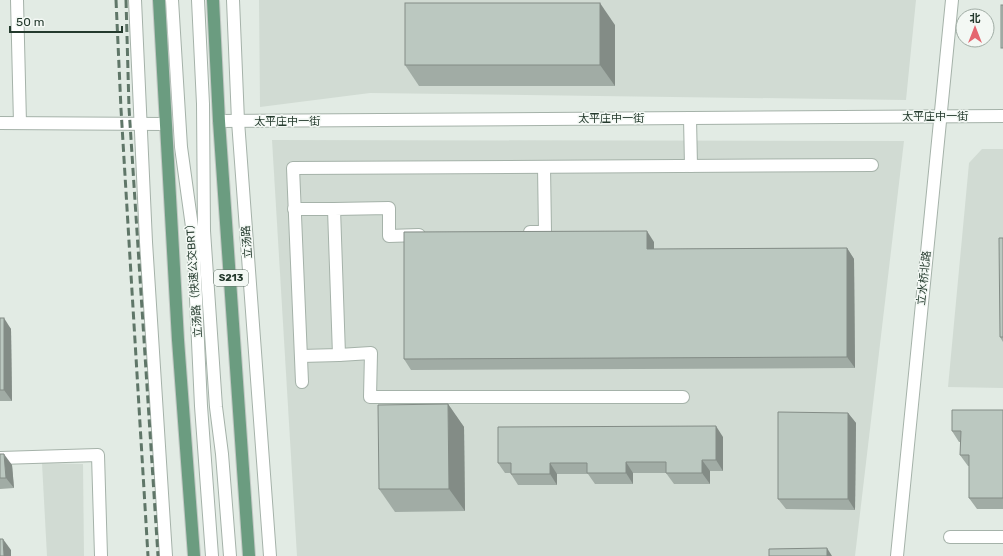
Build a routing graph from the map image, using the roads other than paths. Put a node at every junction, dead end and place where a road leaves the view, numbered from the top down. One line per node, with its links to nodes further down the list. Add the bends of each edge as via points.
1 (17, 0): 15 (street)
2 (135, 0): 16 (street)
3 (159, 0): 17 (main road)
4 (172, 0): 35 (street, 立汤路（快速公交BRT）, via 181,147 193,234 201,406)
5 (198, 0): 36 (street, 立汤路（快速公交BRT）, via 203,104 205,245 216,407)
6 (212, 0): 12 (main road, 立汤路 / S213)
7 (233, 0): 13 (street, 立汤路 / S213)
8 (952, 0): 9 (street, 立水桥北路)
9 (940, 116): 10 (street, 太平庄中一街); 11 (street, 太平庄中一街); 39 (street, 立水桥北路)
10 (1003, 116)
11 (690, 118): 13 (street, 太平庄中一街); 20 (street)
12 (219, 121): 13 (street, 太平庄中一街); 37 (main road, 立汤路 / S213)
13 (238, 121): 38 (street, 立汤路 / S213)
14 (0, 123): 15 (street)
15 (20, 123): 16 (street)
16 (140, 124): 17 (street); 33 (street)
17 (165, 124): 34 (main road)
18 (872, 165): 20 (street)
19 (544, 166): 20 (street); 21 (street, via 293,168); 23 (street, via 545,232)
20 (691, 166)
21 (294, 209): 22 (street); 26 (street)
22 (334, 209): 24 (street, via 389,208 389,236); 25 (street)
23 (522, 233)
24 (428, 235)
25 (339, 355): 26 (street); 28 (street, via 371,353 370,397)
26 (301, 356): 27 (street)
27 (302, 382)
28 (683, 397)
29 (0, 458): 32 (street, via 98,455)
30 (950, 537): 31 (street)
31 (1003, 537)
32 (102, 556)
33 (166, 556)
34 (194, 556)
35 (212, 556)
36 (230, 556)
37 (249, 556)
38 (270, 556)
39 (897, 556)

